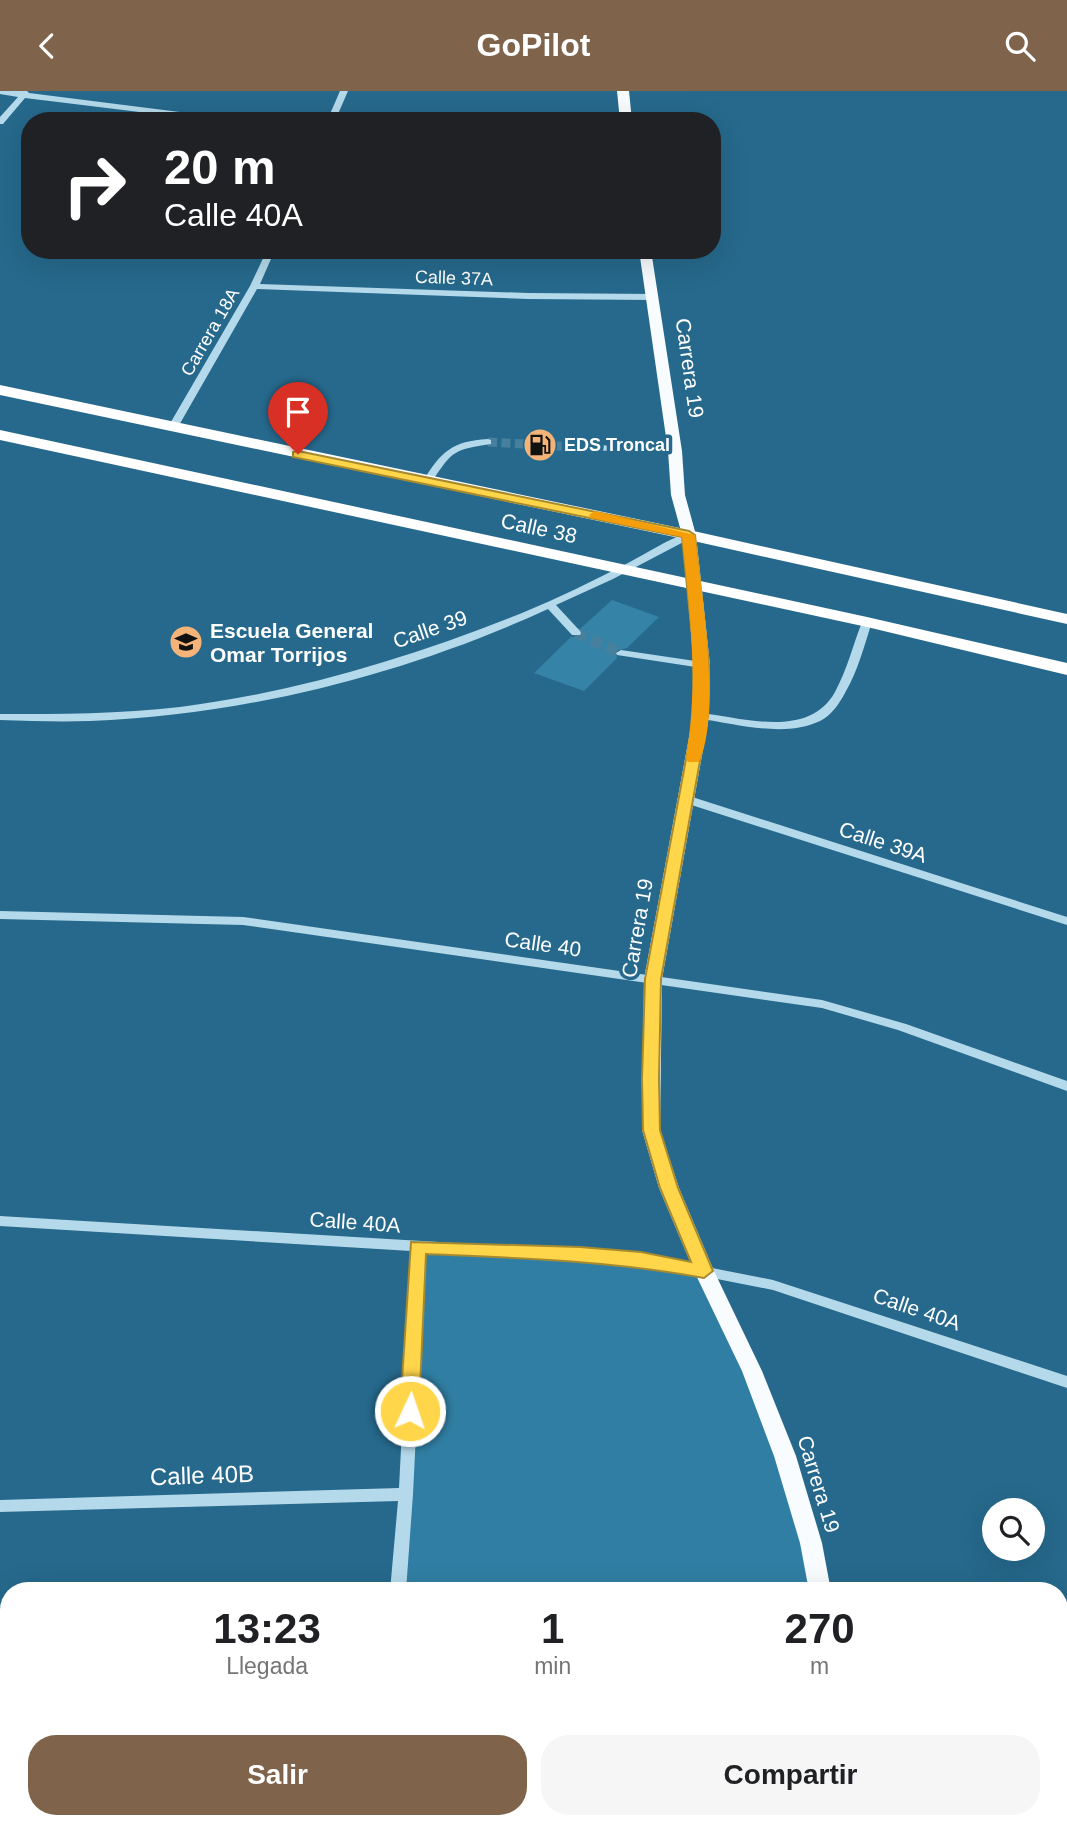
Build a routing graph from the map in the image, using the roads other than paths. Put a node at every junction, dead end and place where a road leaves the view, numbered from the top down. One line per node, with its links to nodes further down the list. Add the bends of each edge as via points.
1 (344, 91): 6 (street)
2 (623, 91): 7 (main road)
3 (0, 92): 4 (street)
4 (24, 93): 5 (street); 8 (street)
5 (167, 112)
6 (335, 112)
7 (625, 112)
8 (0, 122)
9 (267, 259): 11 (street, Carrera 18A)
10 (647, 259): 12 (main road, Carrera 19)
11 (254, 286): 12 (street, Calle 37A); 14 (street, Carrera 18A)
12 (653, 296): 18 (main road, Carrera 19)
13 (0, 390): 14 (highway, Calle 38)
14 (173, 427): 19 (highway, Calle 38)
15 (0, 435): 21 (highway, Calle 38)
16 (488, 442): 19 (street, via 455,447)
17 (593, 448): 18 (street)
18 (675, 451): 20 (main road, Carrera 19, via 678,495)
19 (428, 481): 20 (highway, Calle 38)
20 (689, 535): 21 (street, Calle 39); 22 (main road, Carrera 19); 24 (highway, Calle 38)
21 (626, 570): 22 (highway, Calle 38); 23 (street, Calle 39)
22 (693, 584): 25 (highway, Calle 38); 28 (main road, Carrera 19)
23 (550, 605): 26 (street); 31 (street, Calle 39, via 442,647 300,689 171,712)
24 (1067, 619)
25 (867, 622): 29 (highway, Calle 38); 30 (street, via 839,692 826,712 806,723 783,725)
26 (576, 633)
27 (621, 653): 28 (lane)
28 (702, 665): 30 (main road, Carrera 19)
29 (1067, 669)
30 (701, 716): 32 (main road, Carrera 19)
31 (0, 717)
32 (686, 799): 34 (street, Calle 39A); 35 (main road, Carrera 19)
33 (0, 915): 35 (street, Calle 40, via 243,921)
34 (1067, 921)
35 (653, 979): 36 (street, Calle 40, via 822,1004 902,1027); 39 (main road, Carrera 19, via 652,1130 669,1188)
36 (1067, 1086)
37 (0, 1221): 38 (street, Calle 40A)
38 (418, 1247): 39 (street, Calle 40A, via 641,1259); 41 (street)
39 (704, 1271): 40 (street, Calle 40A, via 839,1305); 44 (main road, Carrera 19, via 752,1371 785,1456)
40 (1067, 1382)
41 (406, 1494): 42 (street, Calle 40B); 43 (street)
42 (0, 1506)
43 (399, 1582)
44 (818, 1582)

